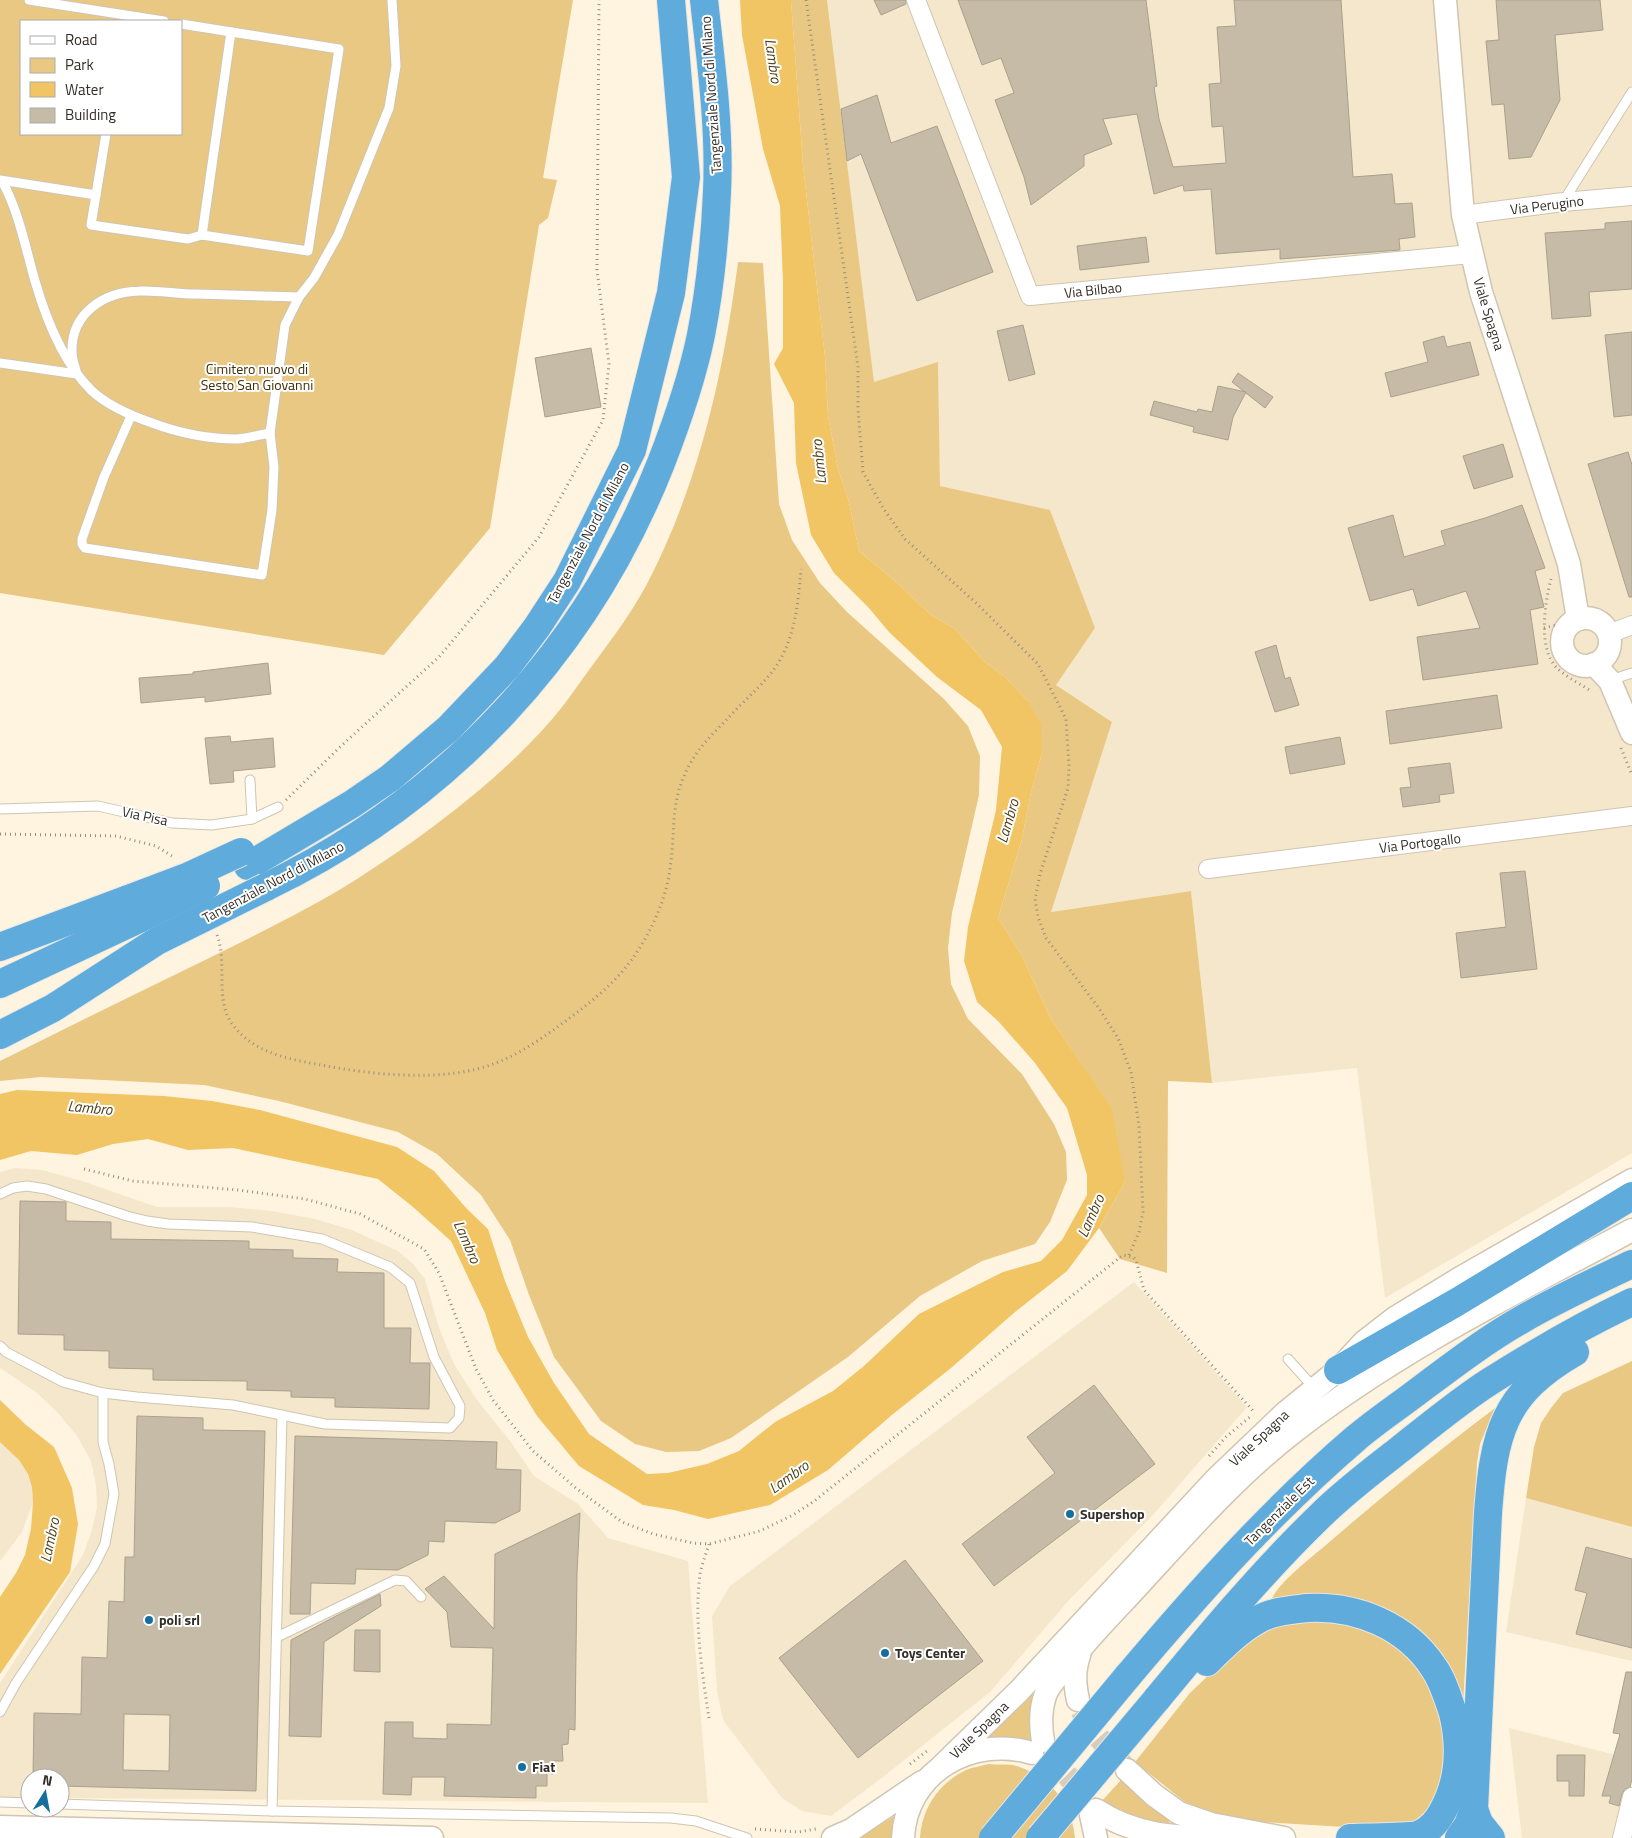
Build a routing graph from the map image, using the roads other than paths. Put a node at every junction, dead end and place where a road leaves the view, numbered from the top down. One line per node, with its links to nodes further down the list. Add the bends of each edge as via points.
1 (29, 0): 7 (lane)
2 (392, 0): 20 (lane, via 396,66 389,108 338,235 314,278)
3 (671, 0): 39 (highway, Tangenziale Nord di Milano, bridge, via 686,176 672,293 632,450 567,581 507,666 449,728 390,778 352,804)
4 (704, 0): 40 (highway, Tangenziale Nord di Milano, bridge, via 717,133 717,190 709,281 700,336 674,430 645,503 597,590 563,643 527,687 444,772 360,836 306,868)
5 (916, 0): 19 (street, Via Bilbao, via 1030,296)
6 (1444, 0): 17 (street, Viale Spagna)
7 (124, 18): 8 (lane)
8 (151, 20)
9 (182, 24): 10 (lane)
10 (231, 32): 18 (lane); 18 (lane, via 339,49 308,251)
11 (1632, 92): 16 (lane)
12 (106, 135): 14 (lane)
13 (1, 180): 14 (lane); 22 (lane, via 12,198 55,337)
14 (96, 195): 18 (lane, via 91,225 188,239)
15 (1632, 196): 16 (street, Via Perugino)
16 (1563, 202): 17 (street, Via Perugino)
17 (1463, 216): 19 (street, Viale Spagna)
18 (202, 235)
19 (1471, 254): 25 (street, Viale Spagna, via 1569,564)
20 (299, 297): 22 (lane, via 139,290 110,295 93,304 72,339); 24 (lane, via 285,325)
21 (0, 363): 22 (lane)
22 (77, 374): 23 (lane, via 93,392)
23 (131, 416): 24 (lane, via 178,433 207,437 238,439); 24 (lane, via 104,477 82,539 85,548 262,574 272,510 274,467)
24 (270, 433)
25 (1578, 619): 27 (street, via 1600,622); 28 (street, via 1563,635 1563,650 1572,662 1587,666)
26 (1632, 625): 27 (street)
27 (1609, 634): 28 (street, via 1606,655)
28 (1594, 664): 30 (street)
29 (1632, 673): 30 (lane)
30 (1602, 687): 31 (street)
31 (1628, 710): 32 (street)
32 (1625, 737)
33 (250, 780): 37 (lane)
34 (278, 807): 37 (lane, Via Pisa)
35 (0, 809): 37 (lane, Via Pisa, via 98,806 172,823 212,825)
36 (1632, 816): 38 (street, Via Portogallo)
37 (252, 819)
38 (1208, 869)
39 (135, 909): 41 (highway); 42 (highway, Tangenziale Nord di Milano)
40 (158, 941): 43 (highway, Tangenziale Nord di Milano); 44 (highway, via 53,1008)
41 (0, 947)
42 (0, 984)
43 (0, 1019)
44 (0, 1035)
45 (1632, 1180): 54 (street, Viale Spagna, via 1395,1318 1364,1342)
46 (0, 1194): 57 (lane, via 27,1186 147,1221 252,1227 322,1239 399,1273 410,1283 434,1357 460,1406 459,1418 450,1428 325,1424)
47 (1632, 1196): 54 (highway)
48 (1632, 1230): 60 (street, Viale Spagna, via 1463,1321 1359,1384 1294,1431 1221,1497)
49 (1632, 1264): 77 (highway, Tangenziale Est, bridge, via 1564,1295 1519,1321 1454,1364 1356,1438 1242,1548 1127,1677)
50 (1632, 1302): 62 (highway, via 1489,1382 1364,1477 1321,1515 1235,1604)
51 (1632, 1322): 70 (highway, via 1553,1365 1531,1382 1518,1397 1501,1431 1490,1478)
52 (0, 1346): 56 (lane, via 63,1382)
53 (1288, 1359): 55 (lane)
54 (1338, 1370): 55 (street, Viale Spagna)
55 (1315, 1389): 65 (street, Viale Spagna, via 1216,1479 1019,1691)
56 (103, 1393): 57 (lane, via 233,1405); 63 (lane, via 103,1442 114,1494 105,1544)
57 (282, 1415): 59 (lane)
58 (421, 1597): 59 (lane, via 406,1581 395,1580)
59 (276, 1637): 71 (lane)
60 (1082, 1646): 61 (street, via 1074,1668); 65 (street, Viale Spagna, via 1047,1692 1037,1747 984,1748 969,1752)
61 (1078, 1700)
62 (1160, 1703): 78 (highway, bridge); 79 (highway); 83 (highway, via 1229,1640 1260,1618 1289,1610 1349,1611 1379,1621 1405,1635 1435,1669 1448,1698 1459,1752 1455,1783 1438,1820 1418,1835)
63 (0, 1712)
64 (1127, 1770): 82 (street, via 1179,1813 1211,1824)
65 (936, 1771): 73 (street, via 858,1826); 76 (street, via 912,1803)
66 (1632, 1797): 86 (street)
67 (0, 1802): 68 (lane)
68 (20, 1803)
69 (70, 1804): 71 (lane)
70 (1474, 1809): 84 (highway); 85 (highway)
71 (272, 1812): 75 (lane, via 671,1818 696,1821)
72 (0, 1827): 74 (street)
73 (829, 1833)
74 (432, 1838)
75 (747, 1838)
76 (903, 1838)
77 (993, 1838)
78 (1040, 1838)
79 (1055, 1838)
80 (1096, 1838): 81 (street, via 1093,1812 1116,1824 1155,1836)
81 (1231, 1838)
82 (1284, 1838)
83 (1350, 1838)
84 (1459, 1838)
85 (1491, 1838)
86 (1622, 1838)

